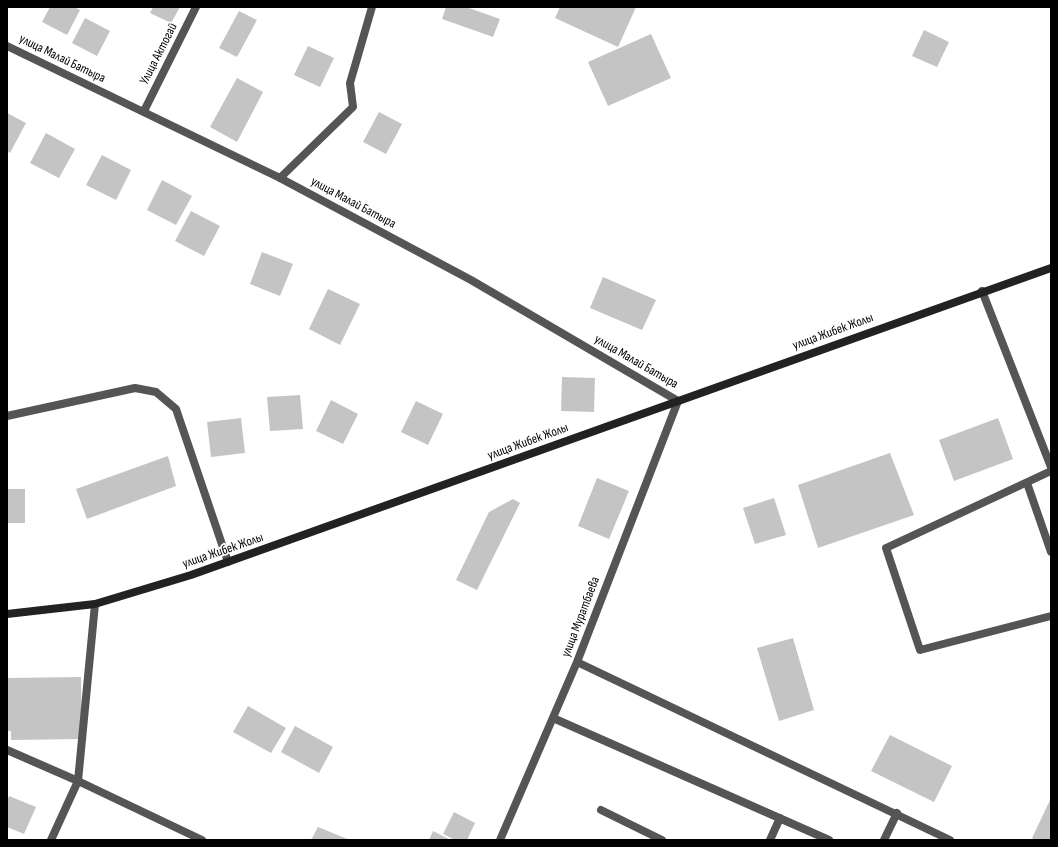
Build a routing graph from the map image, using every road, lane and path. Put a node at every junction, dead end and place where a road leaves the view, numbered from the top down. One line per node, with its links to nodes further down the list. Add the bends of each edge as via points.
1 (196, 7): 4 (street, Улица Актогай)
2 (372, 7): 5 (street, via 350,83 353,108)
3 (7, 46): 4 (street, улица Малай Батыра)
4 (144, 112): 5 (street, улица Малай Батыра)
5 (280, 178): 8 (street, улица Малай Батыра, via 471,280)
6 (1051, 268): 7 (main road, улица Жибек Жолы)
7 (982, 291): 8 (main road, улица Жибек Жолы); 10 (street)
8 (678, 401): 14 (main road, улица Жибек Жолы); 18 (street, улица Муратбаева)
9 (7, 416): 14 (street, via 135,388 156,392 176,409)
10 (1051, 467)
11 (1051, 471): 12 (street)
12 (1027, 483): 13 (street); 17 (street, via 886,548 920,650)
13 (1051, 552)
14 (228, 562): 15 (main road, улица Жибек Жолы)
15 (95, 604): 16 (main road, улица Жибек Жолы); 21 (street)
16 (7, 614)
17 (1051, 616)
18 (577, 662): 19 (street, улица Муратбаева); 23 (street)
19 (553, 718): 24 (street); 27 (street, улица Муратбаева)
20 (7, 750): 21 (street)
21 (78, 781): 25 (street); 26 (street)
22 (601, 810): 28 (street)
23 (897, 813): 31 (street); 32 (street)
24 (780, 818): 29 (street); 30 (street)
25 (51, 840)
26 (202, 840)
27 (500, 840)
28 (662, 840)
29 (770, 840)
30 (829, 840)
31 (884, 840)
32 (950, 840)

